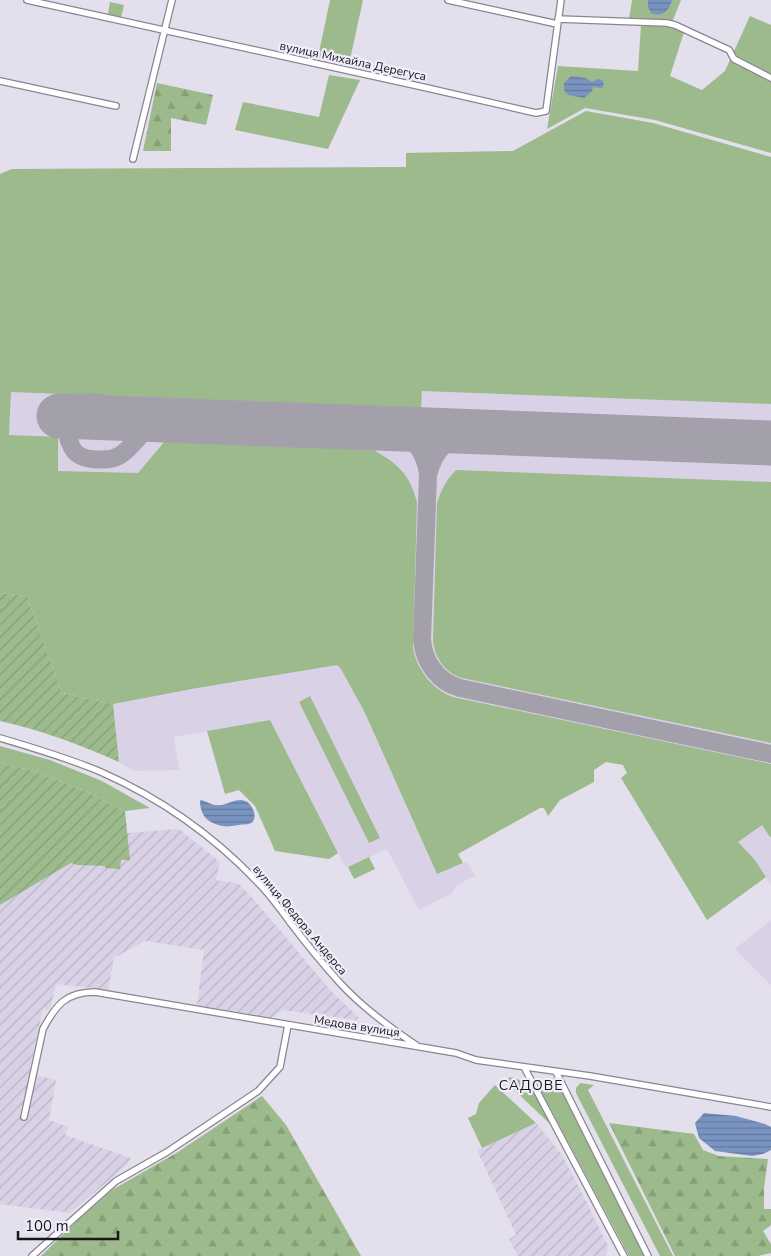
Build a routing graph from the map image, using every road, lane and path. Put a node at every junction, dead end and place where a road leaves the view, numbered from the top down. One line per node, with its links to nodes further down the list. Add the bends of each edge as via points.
1 (27, 0): 6 (street, вулиця Михайла Дерегуса)
2 (172, 0): 6 (street)
3 (448, 0): 5 (street)
4 (561, 0): 5 (street)
5 (558, 21): 6 (street, вулиця Михайла Дерегуса, via 546,111 536,113); 7 (street, via 675,25 729,50 734,59)
6 (165, 30): 10 (street)
7 (771, 78)
8 (0, 82): 9 (street)
9 (116, 106)
10 (133, 159)
11 (0, 738): 13 (street, вулиця Федора Андерса, via 101,772 171,810 203,833 264,889 314,953 359,1003)
12 (288, 1025): 13 (street, Медова вулиця); 17 (street, Медова вулиця, via 95,992 76,994 64,1000 43,1030); 18 (street, via 280,1067 258,1091 167,1152 116,1181)
13 (418, 1046): 14 (street, Медова вулиця)
14 (524, 1067): 15 (street, Медова вулиця); 19 (street)
15 (556, 1072): 16 (street, Медова вулиця); 20 (street)
16 (771, 1107)
17 (24, 1117)
18 (32, 1256)
19 (624, 1256)
20 (648, 1256)

